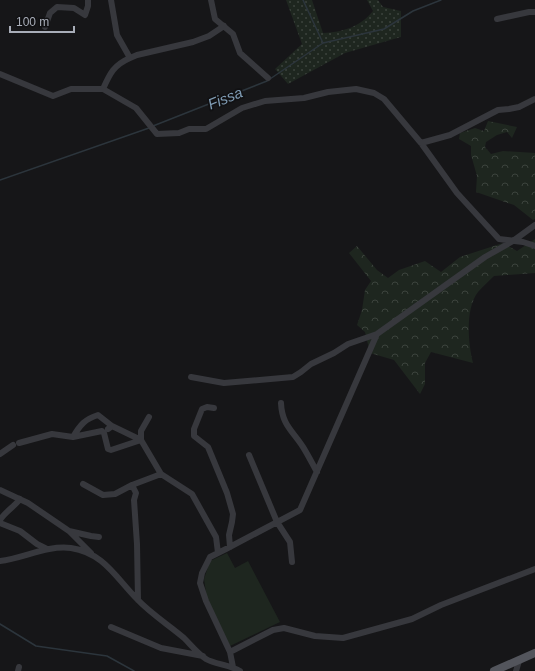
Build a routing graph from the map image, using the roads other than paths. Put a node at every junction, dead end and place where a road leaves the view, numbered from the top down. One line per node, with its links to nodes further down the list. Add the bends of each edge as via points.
1 (88, 0): 7 (street, via 85,15 74,8 57,7 50,13)
2 (111, 0): 8 (street, via 117,34)
3 (211, 0): 6 (street, via 215,19)
4 (535, 12): 5 (street)
5 (497, 19)
6 (224, 26): 8 (street, via 194,42); 10 (street, via 233,34 240,53)
7 (44, 27)
8 (130, 58): 11 (street, via 110,72)
9 (0, 74): 11 (street, via 53,96 71,89)
10 (268, 78)
11 (103, 89): 13 (street, via 136,108 157,134 178,133 189,128 206,129 242,108 265,101 304,98 356,89 374,92 384,99)
12 (535, 99): 13 (street, via 518,107 498,110 450,135)
13 (421, 143): 15 (street, via 457,193 500,239)
14 (535, 226): 15 (street)
15 (513, 241): 16 (street); 17 (street, via 485,257)
16 (535, 246)
17 (377, 334): 18 (street, via 348,344 293,377 224,383); 28 (street)
18 (191, 377)
19 (281, 403): 28 (street, via 284,422)
20 (214, 408): 40 (street, via 202,409 194,436 208,447 227,494 233,514 229,535)
21 (149, 417): 25 (street, via 141,432)
22 (112, 426): 23 (street); 24 (street, via 98,415 88,418); 25 (street)
23 (102, 431): 24 (street); 25 (street, via 108,449 111,450)
24 (73, 437): 26 (street, via 52,434 16,444)
25 (141, 440): 29 (street)
26 (0, 454)
27 (249, 455): 35 (street)
28 (317, 472): 35 (street, via 300,510)
29 (161, 474): 31 (street); 43 (street, via 192,494 216,537)
30 (83, 484): 31 (street, via 103,495 115,494)
31 (132, 485): 49 (street, via 136,493 134,500)
32 (0, 490): 33 (street)
33 (20, 500): 34 (street); 36 (street)
34 (0, 521): 42 (street)
35 (277, 522): 40 (street); 47 (street, via 290,542)
36 (69, 530): 37 (street); 39 (street)
37 (91, 536): 38 (street); 39 (street)
38 (98, 537)
39 (81, 543): 41 (street); 44 (street)
40 (230, 547): 43 (street)
41 (71, 548): 42 (street); 44 (street)
42 (47, 549): 46 (street)
43 (218, 553): 51 (street, via 210,557 200,582)
44 (92, 554): 49 (street, via 105,563)
45 (0, 555): 46 (street)
46 (2, 561)
47 (292, 562)
48 (535, 569): 51 (street, via 441,605 412,619 343,638 315,636 284,628 273,630)
49 (138, 600): 53 (street)
50 (111, 627): 53 (street, via 161,648)
51 (230, 652): 55 (street)
52 (534, 655): 54 (main road)
53 (203, 656): 55 (street, via 207,660)
54 (519, 661): 57 (main road); 58 (street)
55 (233, 667): 56 (street)
56 (240, 671)
57 (494, 671)
58 (516, 671)

